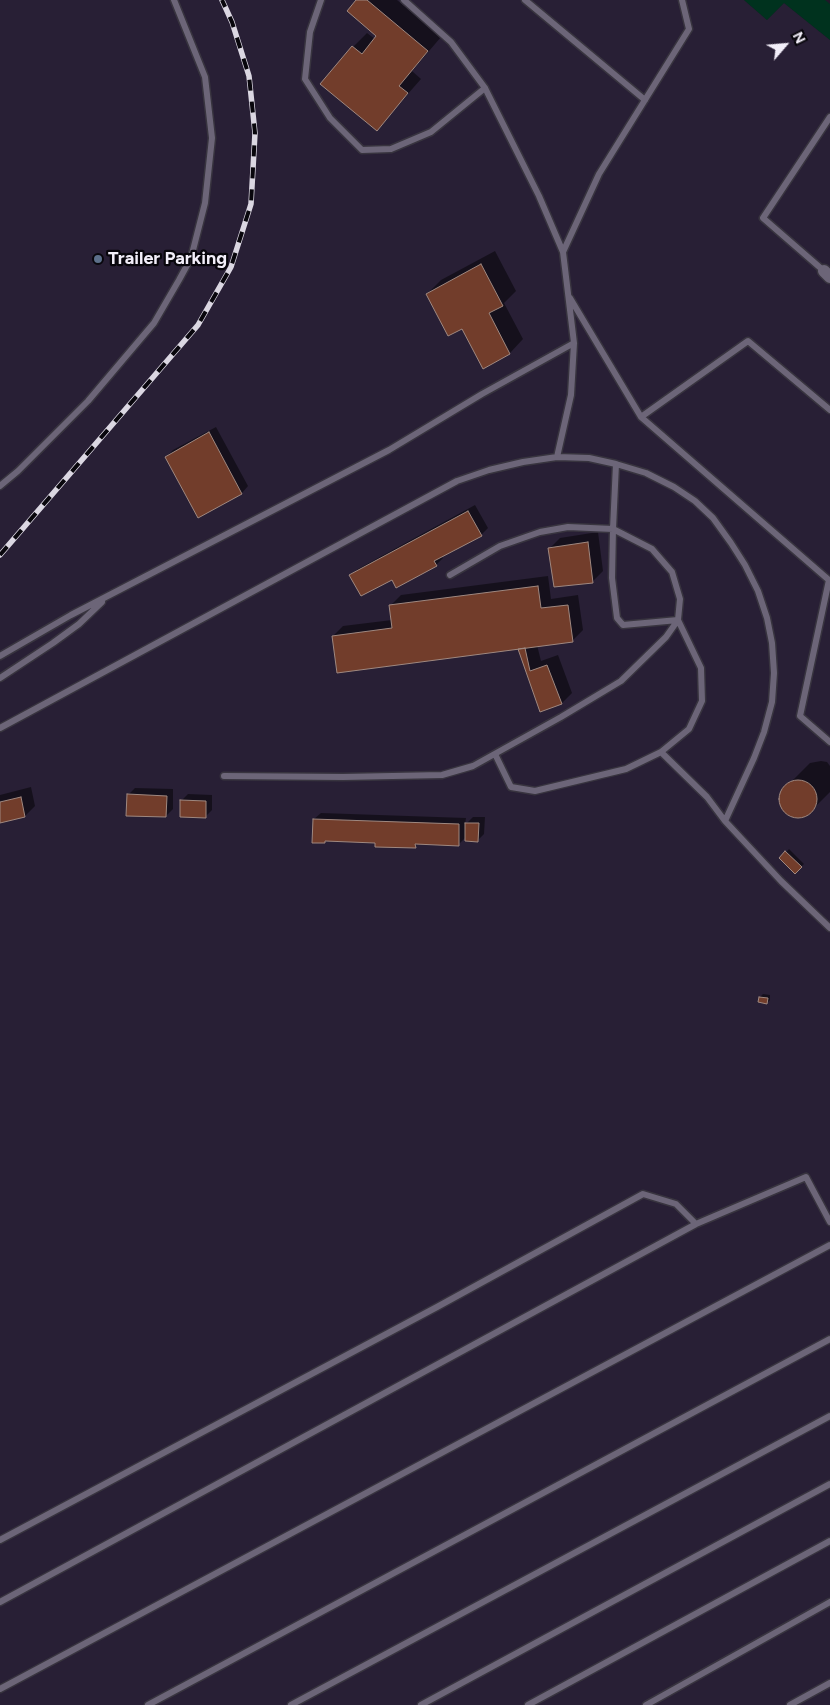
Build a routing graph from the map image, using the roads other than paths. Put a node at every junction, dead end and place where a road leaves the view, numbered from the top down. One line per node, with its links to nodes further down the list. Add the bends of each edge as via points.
1 (174, 0): 17 (lane, via 205,77 212,138 205,203 191,258 154,323 88,402)
2 (321, 0): 6 (lane, via 310,32 305,79 330,118 362,150 391,149 431,132)
3 (404, 0): 6 (lane, via 451,42)
4 (525, 0): 7 (lane)
5 (682, 0): 7 (lane, via 689,29)
6 (485, 88): 9 (lane, via 539,196)
7 (645, 100): 9 (lane, via 598,174)
8 (830, 117): 10 (lane, via 763,218)
9 (562, 252): 11 (lane)
10 (827, 274)
11 (568, 294): 12 (lane); 14 (lane)
12 (574, 343): 15 (lane, via 570,395); 21 (lane, via 389,450)
13 (830, 410): 14 (lane, via 748,341)
14 (640, 417): 20 (lane)
15 (557, 457): 16 (lane, via 589,458); 25 (lane, via 489,470 457,481)
16 (616, 464): 18 (lane); 30 (lane, via 646,473 674,487 695,500 713,518 745,565 767,618 774,673 772,702 754,758)
17 (0, 486)
18 (613, 529): 19 (lane, via 568,527 540,532 500,546); 22 (lane, via 652,549 672,572 680,599); 22 (lane, via 612,578 617,618 623,625)
19 (450, 575)
20 (830, 581): 26 (lane, via 800,716)
21 (108, 596): 23 (lane); 24 (lane, via 79,624)
22 (678, 620): 27 (lane, via 701,668 702,701 689,729); 28 (lane, via 666,637 621,680)
23 (0, 656)
24 (0, 678)
25 (0, 728)
26 (830, 742)
27 (661, 752): 28 (lane, via 626,769 535,790 511,787); 30 (lane, via 707,797)
28 (495, 754): 29 (lane, via 473,766 442,775)
29 (224, 776)
30 (725, 821): 31 (lane)
31 (830, 928)
32 (830, 1222): 33 (lane, via 806,1177)
33 (696, 1224): 38 (lane, via 676,1204 643,1194); 40 (lane)
34 (830, 1244): 43 (lane)
35 (830, 1339): 44 (lane)
36 (830, 1416): 45 (lane)
37 (830, 1484): 46 (lane)
38 (0, 1540)
39 (830, 1541): 47 (lane)
40 (0, 1602)
41 (830, 1602): 48 (lane)
42 (830, 1683): 49 (lane)
43 (0, 1689)
44 (148, 1705)
45 (291, 1705)
46 (421, 1705)
47 (528, 1705)
48 (646, 1705)
49 (790, 1705)

